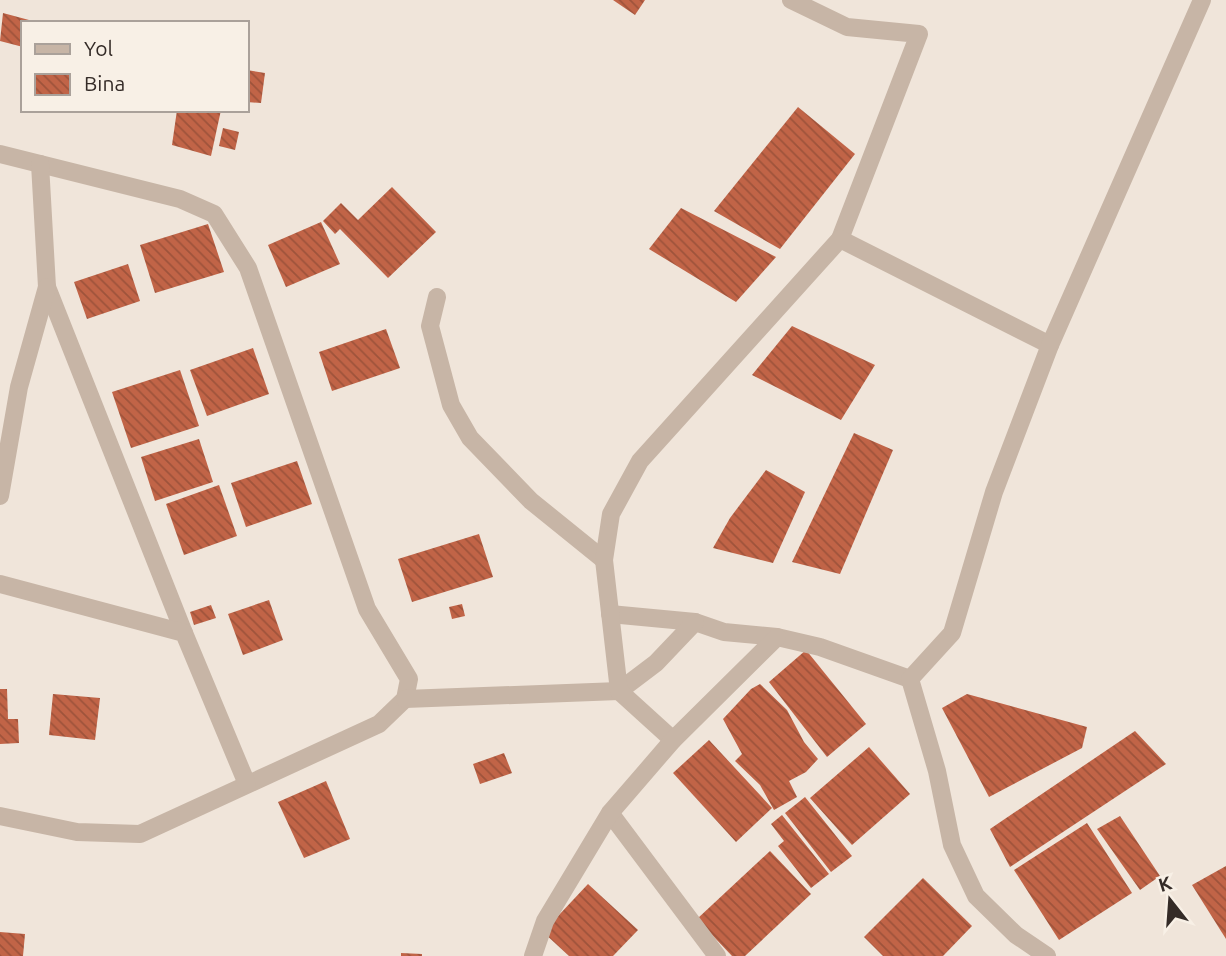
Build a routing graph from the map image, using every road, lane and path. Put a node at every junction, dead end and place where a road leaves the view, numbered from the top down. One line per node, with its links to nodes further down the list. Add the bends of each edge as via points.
1 (791, 0): 5 (street, via 847,27 919,34)
2 (1202, 0): 8 (street)
3 (0, 154): 4 (street)
4 (40, 164): 6 (street); 18 (street, via 180,199 214,214 248,268 367,609 410,679)
5 (840, 239): 8 (street); 10 (street, via 640,461 611,514)
6 (47, 287): 9 (street, via 19,387); 14 (street)
7 (437, 297): 10 (street, via 430,326 451,405 470,438 531,500)
8 (1050, 345): 16 (street, via 994,492 952,633)
9 (0, 496)
10 (604, 560): 12 (street)
11 (0, 584): 14 (street)
12 (610, 614): 13 (street); 17 (street)
13 (695, 622): 15 (street, via 724,632); 17 (street, via 656,663)
14 (184, 633): 20 (street)
15 (777, 637): 16 (street); 19 (street)
16 (910, 679): 25 (street, via 937,771 952,845 976,896 1016,935)
17 (619, 691): 18 (street); 19 (street)
18 (405, 699): 20 (street, via 379,724)
19 (673, 740): 21 (street)
20 (247, 784): 22 (street, via 140,834 77,832)
21 (610, 813): 23 (street, via 545,921); 24 (street)
22 (0, 816)
23 (533, 956)
24 (717, 956)
25 (1047, 956)

